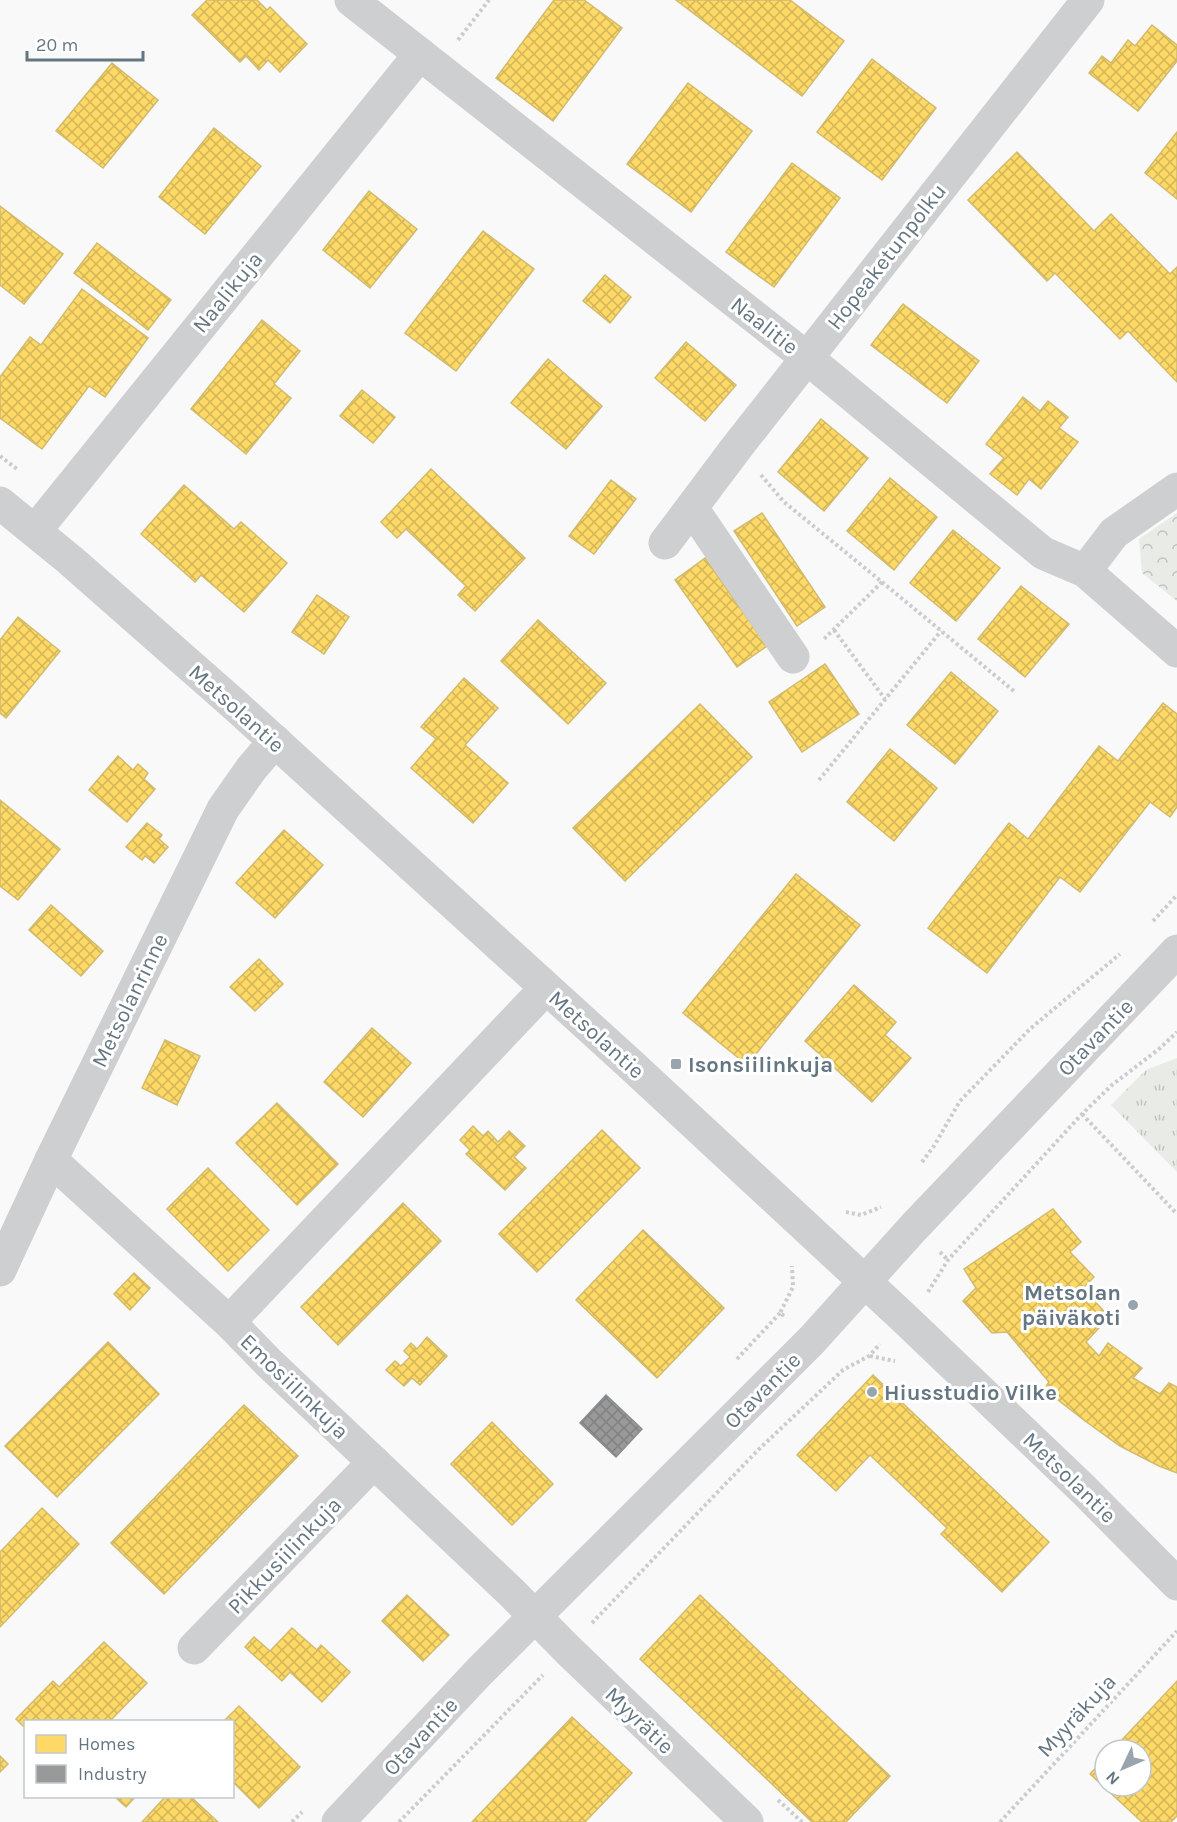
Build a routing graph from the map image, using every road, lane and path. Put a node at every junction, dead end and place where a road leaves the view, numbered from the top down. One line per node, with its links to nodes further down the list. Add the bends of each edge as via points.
1 (351, 0): 4 (street, Naalitie)
2 (489, 0): 4 (path)
3 (1088, 0): 5 (street, Hopeaketunpolku)
4 (429, 60): 5 (street, Naalitie); 10 (street, Naalikuja)
5 (807, 358): 6 (street, Hopeaketunpolku); 12 (street, Naalitie, via 1043,553)
6 (738, 447): 9 (street, Hopeaketunpolku); 13 (path, via 784,502)
7 (1177, 489): 12 (street, via 1113,533)
8 (0, 503): 10 (street, Metsolantie)
9 (692, 508): 11 (street, Hopeaketunpolku); 17 (street)
10 (35, 531): 20 (street, Metsolantie)
11 (665, 543)
12 (1085, 571): 16 (street, Naalitie)
13 (882, 582): 14 (path); 15 (path)
14 (834, 630): 17 (path); 19 (path)
15 (941, 631): 18 (path); 19 (path)
16 (1177, 651)
17 (793, 657)
18 (1015, 692)
19 (885, 699): 21 (path)
20 (275, 741): 26 (street, Metsolantie); 29 (street, Metsolanrinne, via 223,809)
21 (819, 780)
22 (1177, 895): 23 (path)
23 (1149, 926)
24 (1127, 948): 30 (path, via 1031,1028 960,1101)
25 (1177, 951): 33 (street, Otavantie)
26 (546, 988): 33 (street, Metsolantie); 35 (street)
27 (1177, 1032): 28 (path, Otavantie)
28 (1082, 1114): 31 (path); 34 (path, Otavantie, via 948,1260 932,1288)
29 (51, 1160): 32 (street, Metsolanrinne); 35 (street, Emosiilinkuja)
30 (921, 1163)
31 (1177, 1214)
32 (0, 1270)
33 (864, 1281): 34 (street, Metsolantie); 38 (street, Otavantie, via 812,1340)
34 (904, 1317): 37 (street, Metsolantie); 41 (path, Otavantie, via 869,1356 843,1370 758,1450)
35 (229, 1322): 36 (street, Emosiilinkuja)
36 (374, 1462): 38 (street, Emosiilinkuja); 40 (street, Pikkusiilinkuja)
37 (1177, 1584)
38 (536, 1617): 41 (street, Myyrätie); 42 (street, Otavantie)
39 (1177, 1631): 45 (path, Myyräkuja)
40 (195, 1648)
41 (567, 1649): 43 (path, Otavantie); 44 (street, Myyrätie)
42 (338, 1822)
43 (399, 1822)
44 (747, 1822)
45 (1000, 1822)

